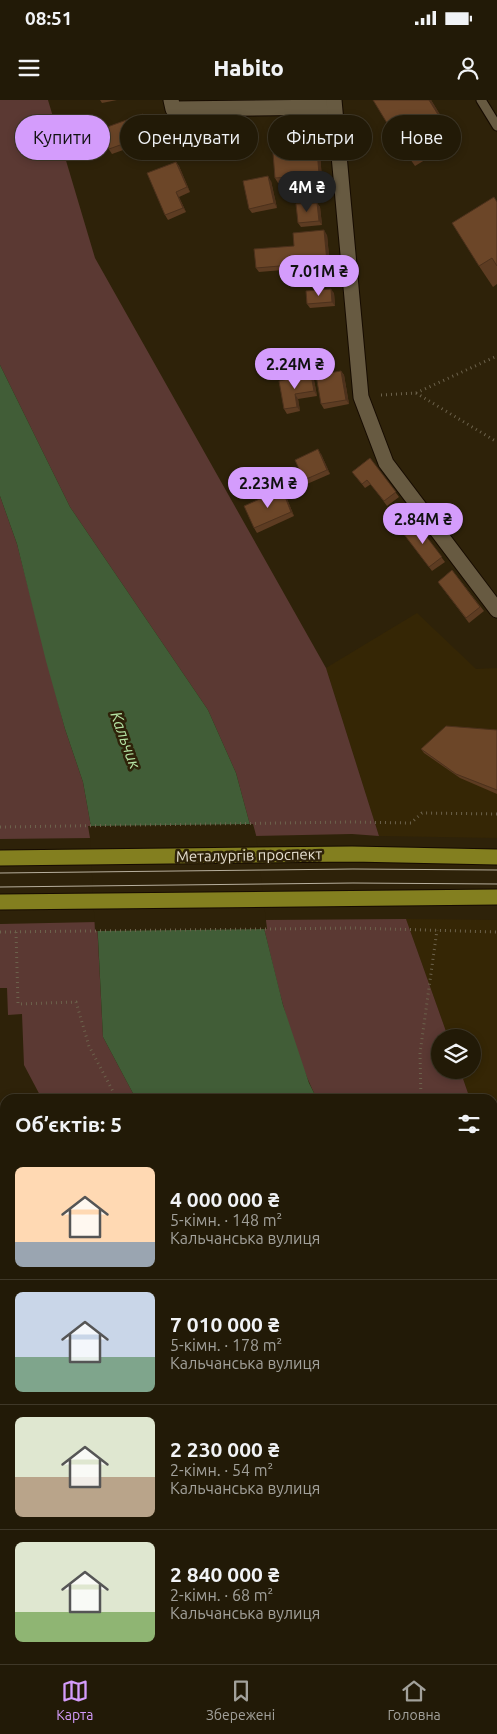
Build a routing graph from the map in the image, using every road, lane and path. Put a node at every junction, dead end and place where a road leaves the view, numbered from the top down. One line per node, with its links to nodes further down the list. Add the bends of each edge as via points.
1 (171, 100): 3 (street, via 173,109)
2 (481, 100): 4 (lane)
3 (334, 104): 7 (street)
4 (497, 126)
5 (497, 356): 6 (path)
6 (416, 393): 7 (path); 8 (path)
7 (361, 396): 9 (street, via 386,463)
8 (497, 442)
9 (497, 610)
10 (497, 814): 11 (path, via 422,813 411,823)
11 (0, 826)
12 (497, 857): 13 (main road, Металургів проспект, via 352,854)
13 (7, 858)
14 (497, 897): 15 (main road)
15 (8, 902)
16 (438, 930): 18 (path); 19 (path); 21 (path, via 420,1053)
17 (0, 932): 18 (path)
18 (16, 932): 20 (path, via 18,1004 76,1002 89,1046)
19 (497, 932)
20 (114, 1094)
21 (421, 1094)

